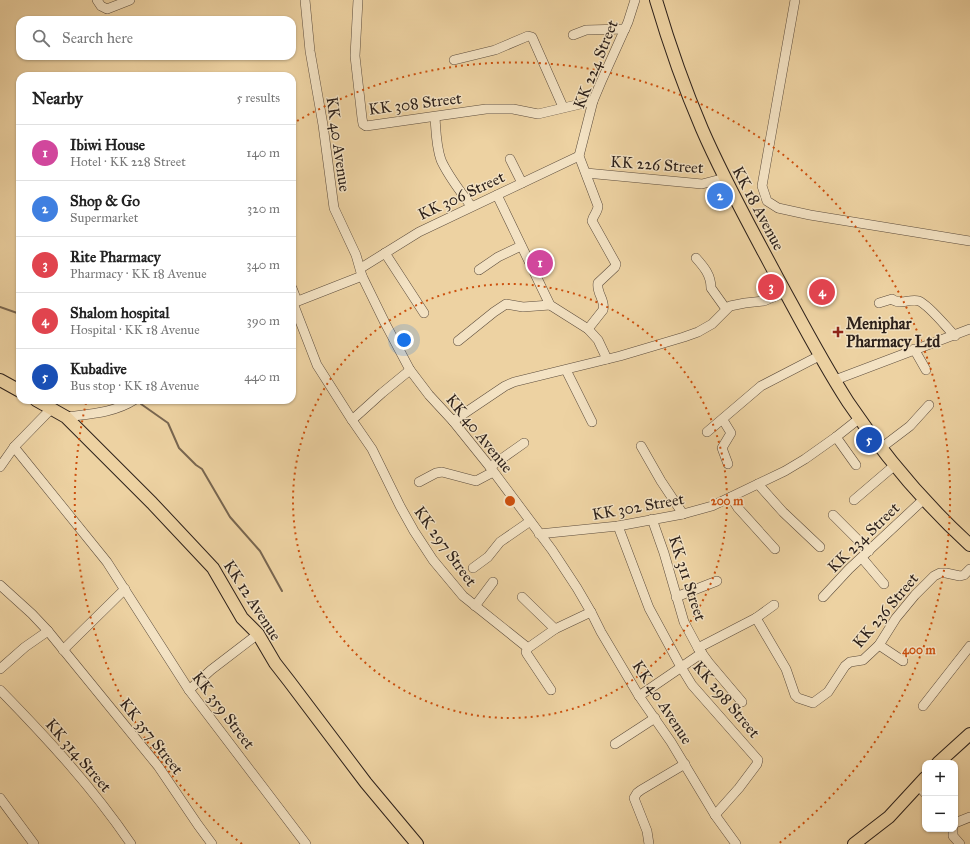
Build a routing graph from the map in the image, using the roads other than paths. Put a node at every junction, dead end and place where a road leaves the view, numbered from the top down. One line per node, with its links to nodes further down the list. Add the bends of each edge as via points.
1 (97, 0): 2 (street, via 107,9)
2 (130, 0)
3 (305, 0): 26 (street, KK 40 Avenue, via 332,200)
4 (358, 0): 13 (street, KK 308 Street, via 355,56 363,124 368,127)
5 (635, 0): 8 (street, KK 224 Street)
6 (656, 0): 17 (main road, KK 18 Avenue, via 685,88)
7 (795, 0): 21 (street, via 762,186 767,201 778,208 810,215)
8 (625, 29): 9 (street, via 586,30); 11 (street, KK 224 Street)
9 (573, 35)
10 (454, 60): 12 (street, via 495,50 528,36 532,37)
11 (593, 102): 12 (street, KK 308 Street); 14 (street, KK 224 Street)
12 (564, 108): 13 (street, KK 308 Street, via 538,114 500,108)
13 (434, 117): 20 (street, via 441,159)
14 (579, 156): 16 (street); 18 (street, KK 306 Street)
15 (510, 159): 18 (street)
16 (586, 173): 17 (street, KK 226 Street, via 702,184); 34 (street, via 598,206 592,221 616,264 598,283 604,306)
17 (725, 178): 27 (main road, KK 18 Avenue)
18 (522, 183): 19 (street, KK 306 Street)
19 (497, 195): 20 (street, KK 306 Street); 22 (street)
20 (471, 206): 23 (street, KK 306 Street, via 419,232)
21 (970, 241)
22 (521, 246): 25 (street); 30 (street)
23 (385, 253): 26 (street, KK 306 Street); 33 (street)
24 (696, 258): 32 (street, via 708,273 711,288)
25 (479, 270)
26 (361, 272): 28 (street, KK 306 Street); 41 (street, KK 40 Avenue, via 384,323)
27 (785, 292): 32 (street, via 764,301 736,304); 39 (main road, KK 18 Avenue)
28 (296, 301)
29 (879, 303): 36 (street, via 892,300 918,301)
30 (550, 305): 34 (street); 37 (street, via 523,307 506,304)
31 (296, 307): 53 (street, KK 297 Street, via 317,365)
32 (726, 308): 40 (street, via 717,320 698,332)
33 (424, 313)
34 (588, 329): 40 (street, via 598,340)
35 (970, 329): 36 (street)
36 (955, 336): 38 (street)
37 (458, 341)
38 (914, 349): 43 (street); 45 (street)
39 (821, 355): 45 (main road, KK 18 Avenue); 54 (street, via 762,386)
40 (607, 359): 42 (street)
41 (410, 370): 53 (street); 55 (street, KK 40 Avenue)
42 (566, 370): 55 (street, via 505,386); 56 (street)
43 (926, 370)
44 (0, 380): 46 (main road)
45 (835, 380): 52 (main road, KK 18 Avenue)
46 (16, 389)
47 (43, 404): 50 (main road, KK 12 Avenue)
48 (127, 404): 51 (street)
49 (929, 405): 62 (street, via 910,426)
50 (51, 409): 51 (main road, KK 12 Avenue); 61 (street)
51 (66, 417): 100 (main road, KK 12 Avenue, via 213,568 242,618)
52 (860, 418): 58 (street, KK 302 Street); 62 (main road, KK 18 Avenue)
53 (352, 420): 95 (street, KK 297 Street, via 372,449 400,506 433,560 452,584)
54 (723, 420): 57 (street); 63 (street, via 731,433 722,448)
55 (453, 421): 67 (street, KK 40 Avenue)
56 (592, 422)
57 (707, 432)
58 (836, 437): 64 (street); 69 (street, KK 302 Street, via 805,459)
59 (524, 443): 67 (street)
60 (640, 446): 73 (street)
61 (14, 447): 66 (street); 90 (street, KK 359 Street, via 82,530)
62 (881, 448): 65 (main road, KK 18 Avenue)
63 (728, 464)
64 (856, 465)
65 (895, 465): 71 (main road, KK 18 Avenue); 72 (street)
66 (0, 467)
67 (491, 469): 68 (street, via 476,481 442,472); 76 (street, KK 40 Avenue)
68 (419, 482)
69 (758, 484): 70 (street, KK 302 Street); 80 (street)
70 (731, 497): 73 (street, KK 302 Street, via 712,506); 81 (street)
71 (924, 499): 79 (main road, KK 18 Avenue); 82 (street, KK 234 Street)
72 (854, 500)
73 (683, 514): 75 (street, KK 302 Street)
74 (833, 515): 82 (street)
75 (652, 519): 77 (street, KK 302 Street); 92 (street, KK 311 Street)
76 (529, 522): 78 (street, KK 40 Avenue); 84 (street, via 500,542 488,557)
77 (618, 526): 78 (street, KK 302 Street); 107 (street, KK 298 Street, via 650,608)
78 (539, 534): 96 (street, KK 40 Avenue)
79 (970, 545)
80 (820, 547)
81 (775, 549)
82 (869, 551): 83 (street, KK 234 Street)
83 (862, 558): 88 (street); 93 (street, KK 234 Street)
84 (473, 568)
85 (970, 569): 101 (street, KK 236 Street, via 960,576 946,573 934,576 896,618)
86 (717, 581): 92 (street)
87 (493, 582): 95 (street)
88 (884, 584)
89 (0, 585): 99 (street, KK 357 Street)
90 (125, 589): 104 (street); 110 (street, KK 359 Street)
91 (522, 597): 98 (street)
92 (676, 597): 105 (street, KK 311 Street, via 684,622)
93 (823, 597)
94 (774, 605): 97 (street)
95 (475, 606): 103 (street, KK 297 Street)
96 (591, 612): 98 (street); 112 (street, KK 40 Avenue)
97 (756, 618): 101 (street, KK 236 Street, via 786,669 794,695 812,703 828,692 845,666 850,662 864,660); 105 (street)
98 (555, 629): 103 (street)
99 (48, 631): 104 (street, KK 357 Street); 108 (street)
100 (258, 634): 110 (street); 130 (main road, KK 12 Avenue, via 275,663 366,783)
101 (879, 645): 106 (street)
102 (970, 646): 114 (street)
103 (528, 648): 111 (street, via 527,654)
104 (63, 650): 128 (street, KK 357 Street, via 158,766)
105 (700, 651): 107 (street); 113 (street, KK 311 Street)
106 (903, 661)
107 (681, 667): 112 (street); 122 (street, KK 298 Street, via 692,685 758,760 739,788)
108 (0, 669)
109 (0, 690): 127 (street, KK 314 Street, via 89,789)
110 (189, 690): 129 (street, KK 359 Street)
111 (551, 690)
112 (639, 696): 115 (street, KK 40 Avenue)
113 (742, 702)
114 (922, 706)
115 (655, 718): 117 (street); 119 (street, KK 40 Avenue)
116 (970, 734): 118 (main road)
117 (616, 744)
118 (941, 760)
119 (685, 764): 122 (street, KK 40 Avenue); 131 (street, via 641,790 634,798 647,831)
120 (922, 787): 133 (main road, via 890,817)
121 (0, 799): 126 (street)
122 (715, 815): 132 (street, KK 40 Avenue)
123 (970, 817): 124 (street)
124 (958, 822)
125 (953, 832): 134 (street, via 953,836)
126 (34, 844)
127 (131, 844)
128 (212, 844)
129 (306, 844)
130 (417, 844)
131 (649, 844)
132 (736, 844)
133 (854, 844)
134 (960, 844)

